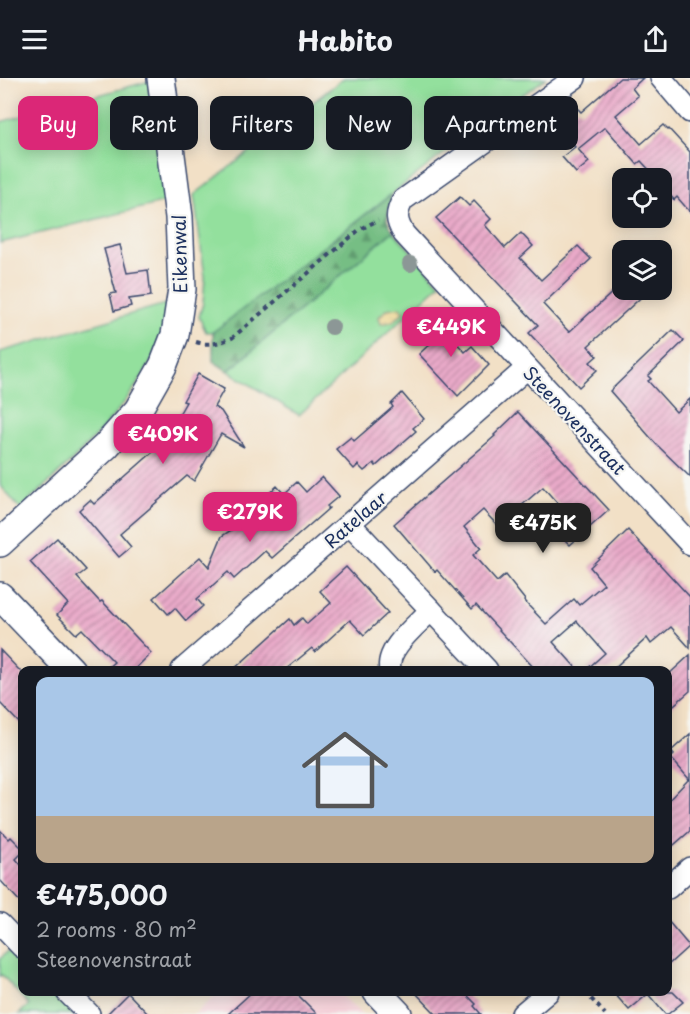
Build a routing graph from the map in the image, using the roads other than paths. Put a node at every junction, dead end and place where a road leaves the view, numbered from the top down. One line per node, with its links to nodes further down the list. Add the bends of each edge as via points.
1 (161, 78): 7 (street, Eikenwal, via 179,217 182,289 175,335 164,366 138,411 106,446)
2 (575, 78): 5 (street, Steenovenstraat, via 403,200 396,212 404,234)
3 (661, 78): 4 (street)
4 (690, 112)
5 (527, 368): 6 (street, Ratelaar); 8 (street, Steenovenstraat)
6 (350, 524): 10 (street); 12 (street, Ratelaar)
7 (0, 543)
8 (690, 544)
9 (0, 596): 11 (street)
10 (430, 610): 13 (street, via 392,651); 14 (street)
11 (67, 666)
12 (187, 666)
13 (389, 666)
14 (483, 666)
15 (690, 868): 16 (street)
16 (672, 884)
17 (2, 931): 18 (street)
18 (18, 944)
19 (71, 996): 22 (street)
20 (381, 996): 23 (street)
21 (543, 996): 24 (street)
22 (89, 1014)
23 (398, 1014)
24 (522, 1014)

